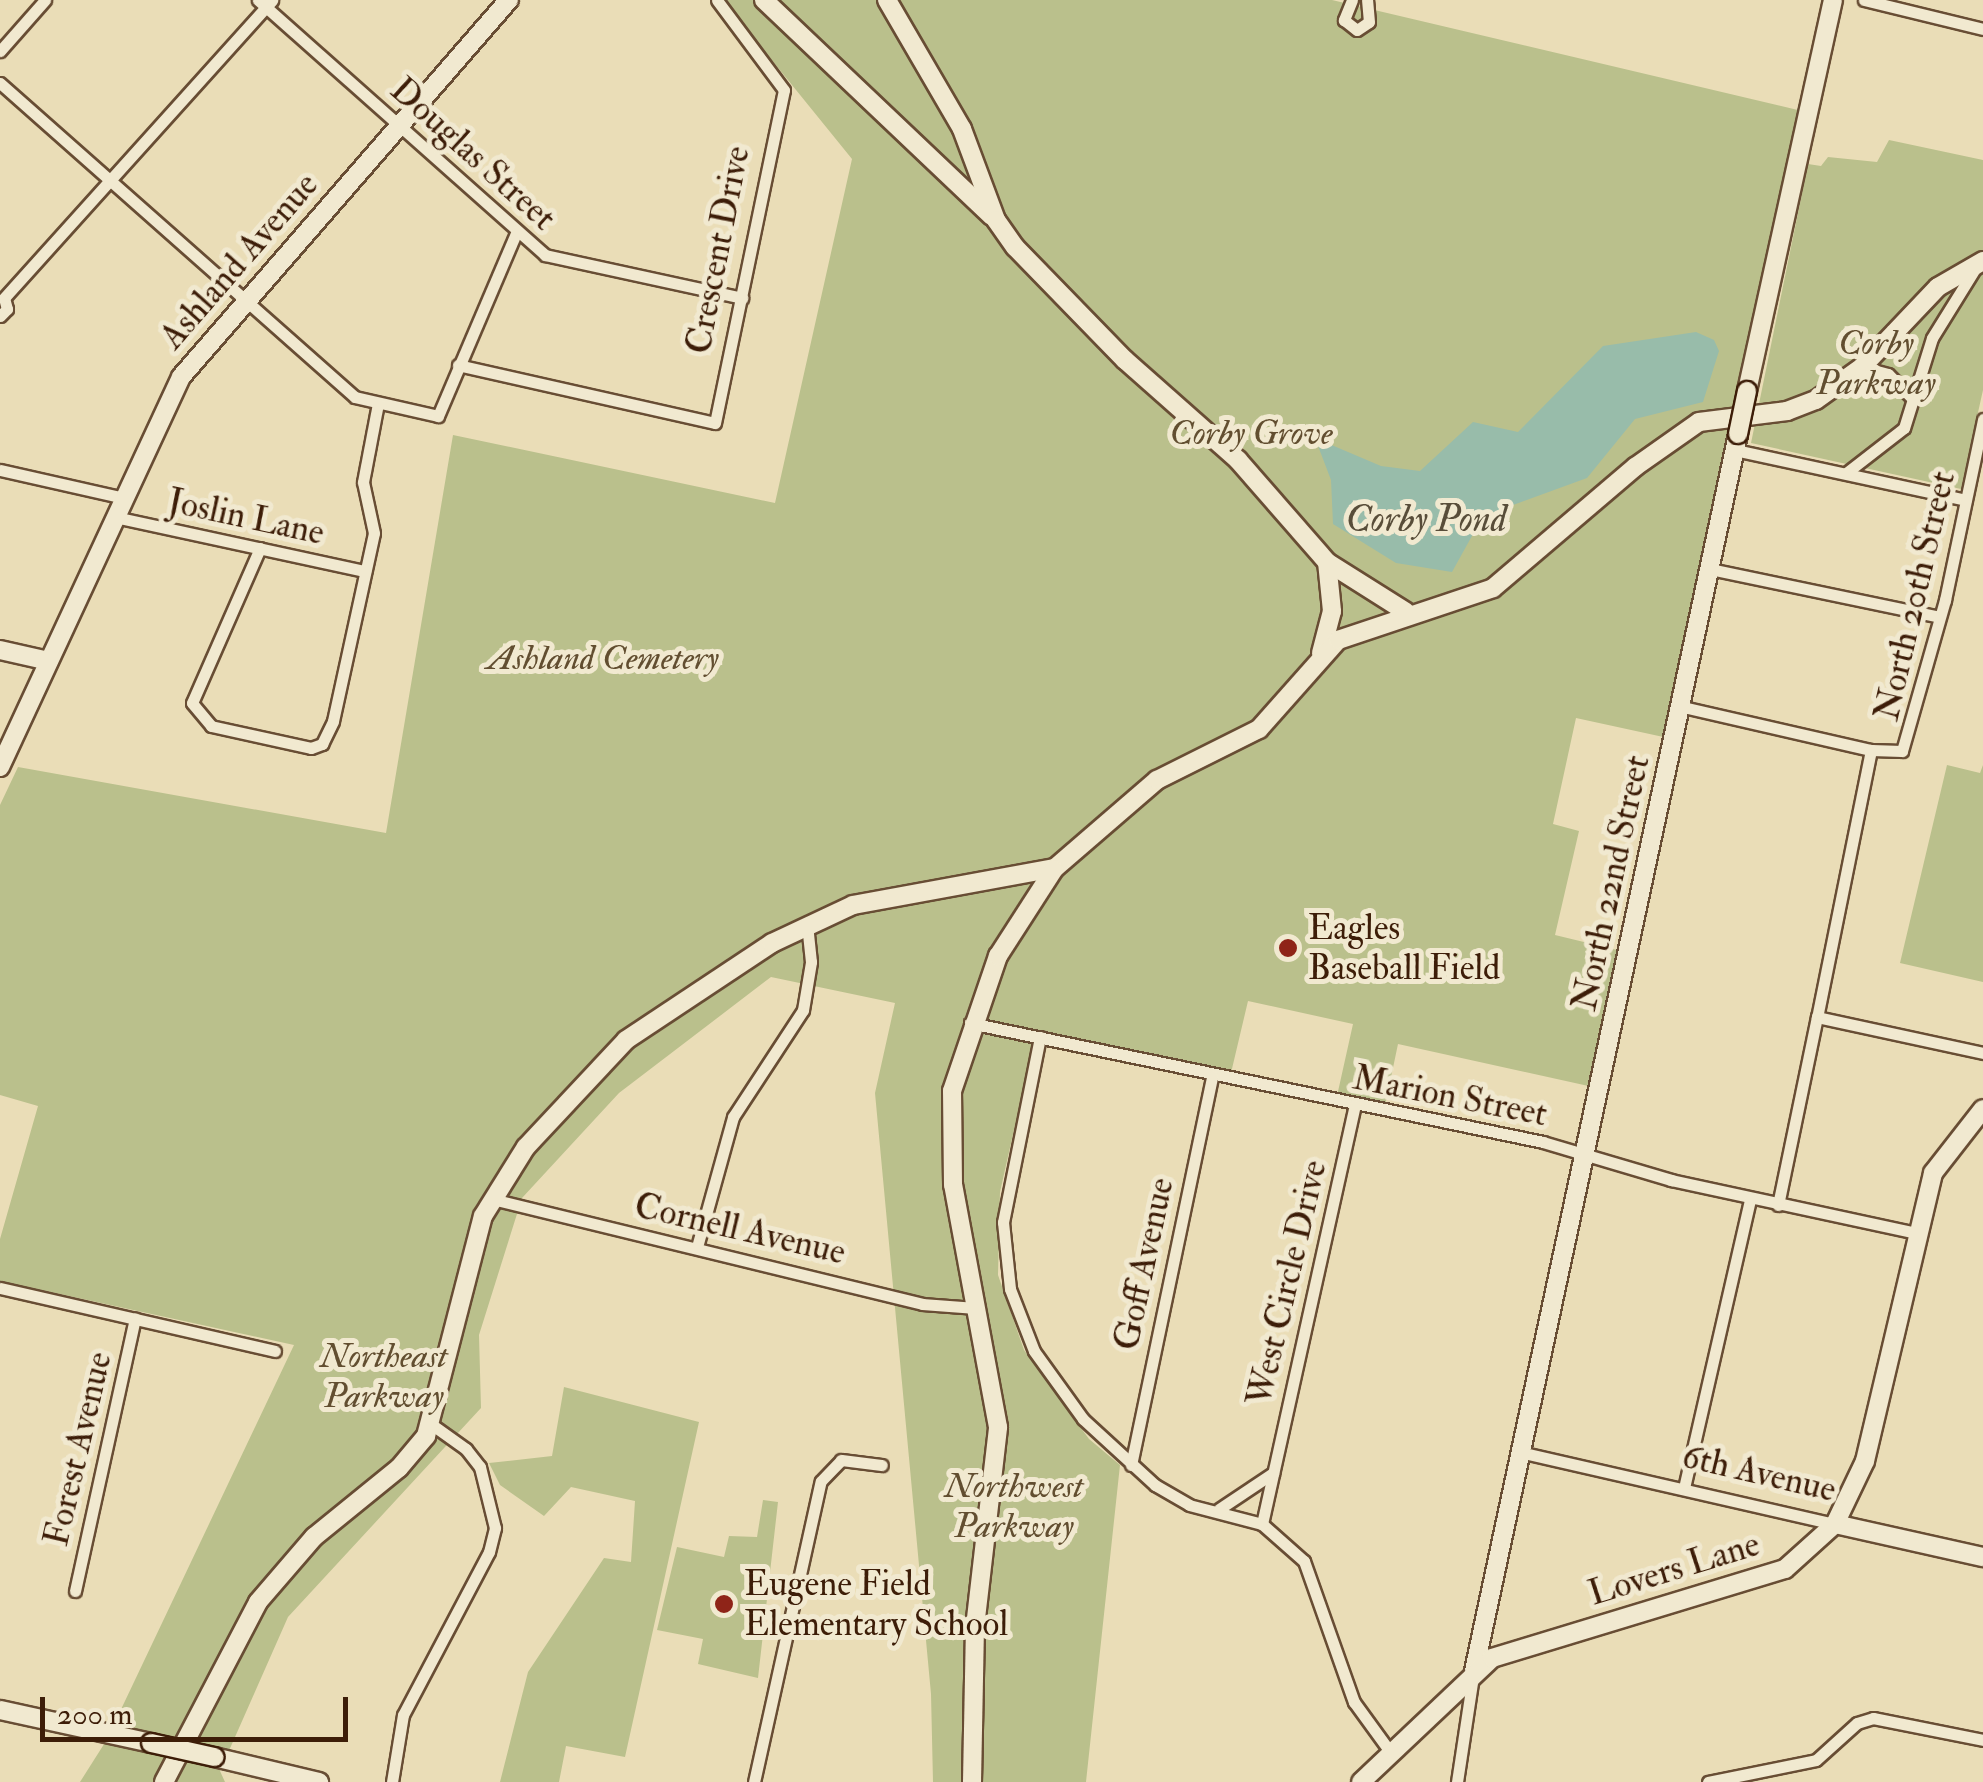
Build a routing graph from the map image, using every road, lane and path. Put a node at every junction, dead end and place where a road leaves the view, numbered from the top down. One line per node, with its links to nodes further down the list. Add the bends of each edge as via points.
1 (45, 0): 12 (street)
2 (509, 0): 14 (street, Ashland Avenue)
3 (717, 0): 20 (street, Crescent Drive, via 784,90)
4 (764, 0): 16 (street)
5 (887, 0): 16 (street, via 962,129)
6 (1352, 0): 7 (street, via 1344,20 1357,30 1369,22)
7 (1366, 0)
8 (1833, 0): 28 (street, North 22nd Street, bridge)
9 (1864, 0): 11 (street)
10 (265, 2): 14 (street, Douglas Street); 15 (street)
11 (1983, 30)
12 (0, 51)
13 (0, 83): 15 (street)
14 (400, 126): 17 (street, Douglas Street); 21 (street, Ashland Avenue)
15 (110, 181): 19 (street); 21 (street)
16 (996, 220): 35 (street, via 1014,247 1126,360 1238,460)
17 (516, 232): 20 (street, Douglas Street, via 556,260); 23 (street)
18 (1981, 262): 24 (street, via 1938,287); 25 (street, via 1932,338)
19 (2, 297): 22 (street, via 7,309)
20 (742, 298): 23 (street, Crescent Drive, via 716,424)
21 (242, 302): 26 (street, via 356,398); 31 (street, Ashland Avenue, via 181,377)
22 (0, 316)
23 (458, 365): 26 (street, via 438,416)
24 (1862, 367): 25 (street, via 1888,374); 38 (street, via 1816,400 1700,422 1635,466 1493,588)
25 (1912, 398): 30 (street, via 1896,439)
26 (378, 402): 37 (street, via 362,482 374,533)
27 (1983, 419): 32 (street, North 20th Street)
28 (1737, 442): 30 (street); 36 (street, North 22nd Street)
29 (0, 470): 31 (street, Joslin Lane)
30 (1846, 473): 32 (street)
31 (124, 498): 33 (street, Ashland Avenue)
32 (1966, 500): 39 (street, North 20th Street)
33 (115, 517): 34 (street, Joslin Lane); 42 (street, Ashland Avenue)
34 (260, 548): 37 (street, Joslin Lane); 37 (street, via 194,690 192,703 202,722 322,744)
35 (1328, 562): 38 (street); 41 (street, via 1332,611)
36 (1710, 569): 39 (street); 43 (street, North 22nd Street)
37 (365, 571)
38 (1406, 612): 41 (street)
39 (1940, 617): 44 (street, North 20th Street, via 1908,746 1898,754)
40 (0, 650): 42 (street)
41 (1321, 653): 46 (street, via 1258,730 1157,780)
42 (49, 661): 45 (street, Ashland Avenue)
43 (1682, 707): 44 (street); 57 (street, North 22nd Street)
44 (1870, 750): 50 (street)
45 (0, 767)
46 (1054, 868): 47 (street); 48 (street)
47 (997, 883): 48 (street); 49 (street, via 892,894)
48 (1022, 910): 51 (street)
49 (807, 925): 58 (street, via 683,997 626,1040 526,1147); 62 (street, via 811,962 803,1010 732,1117)
50 (1817, 1017): 53 (street); 60 (street)
51 (970, 1023): 52 (street, Marion Street); 64 (street, via 952,1091 949,1153)
52 (1040, 1038): 54 (street, Marion Street); 70 (street, via 1003,1222 1010,1289 1043,1366 1083,1419)
53 (1983, 1053)
54 (1212, 1076): 55 (street, Marion Street); 70 (street, Goff Avenue)
55 (1355, 1105): 57 (street, Marion Street, via 1543,1142); 71 (street, West Circle Drive)
56 (1983, 1109): 61 (street, Lovers Lane, via 1943,1153)
57 (1584, 1158): 59 (street, Marion Street); 68 (street, North 22nd Street)
58 (492, 1199): 62 (street, Cornell Avenue); 67 (street, via 469,1259)
59 (1750, 1199): 60 (street, Marion Street); 72 (street)
60 (1778, 1205): 61 (street, Marion Street)
61 (1916, 1233): 75 (street, Lovers Lane, via 1864,1461)
62 (697, 1248): 64 (street, Cornell Avenue, via 922,1304)
63 (0, 1288): 65 (street)
64 (976, 1308): 87 (street, via 995,1392 998,1455 975,1627)
65 (135, 1319): 66 (street); 77 (street, Forest Avenue)
66 (275, 1351)
67 (431, 1424): 83 (street, via 398,1468 314,1537 258,1602); 85 (street, via 466,1448 480,1467 496,1528 490,1552 404,1715)
68 (1520, 1452): 72 (street, 6th Avenue); 78 (street, North 22nd Street)
69 (882, 1465): 86 (street, via 841,1460 821,1481)
70 (1131, 1465): 73 (street, via 1171,1497)
71 (1273, 1473): 73 (street); 74 (street, West Circle Drive)
72 (1684, 1488): 75 (street, 6th Avenue)
73 (1218, 1509): 74 (street)
74 (1262, 1524): 81 (street, via 1304,1561 1354,1702)
75 (1835, 1524): 76 (street, 6th Avenue); 78 (street, Lovers Lane, via 1784,1569 1492,1658)
76 (1983, 1557)
77 (75, 1591)
78 (1474, 1671): 81 (street, Lovers Lane); 89 (street, North 22nd Street)
79 (0, 1710): 84 (street, bridge)
80 (1983, 1740): 82 (street, via 1872,1718 1816,1760)
81 (1391, 1753): 88 (street, Lovers Lane)
82 (1749, 1778): 90 (street)
83 (164, 1782)
84 (319, 1782)
85 (392, 1782)
86 (754, 1782)
87 (972, 1782)
88 (1361, 1782)
89 (1457, 1782)
90 (1708, 1782)

